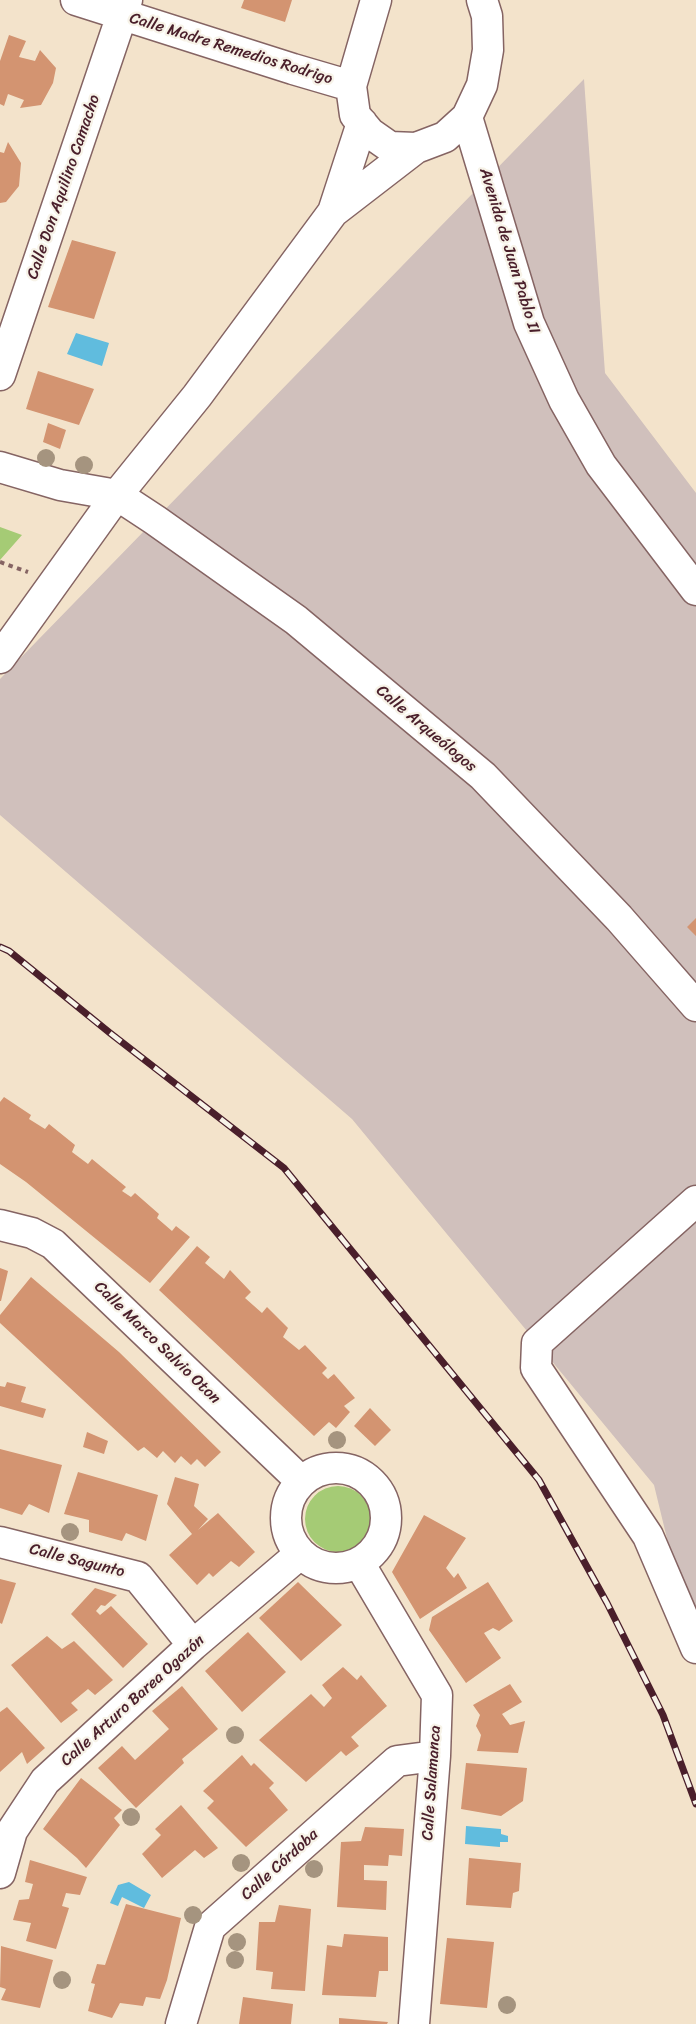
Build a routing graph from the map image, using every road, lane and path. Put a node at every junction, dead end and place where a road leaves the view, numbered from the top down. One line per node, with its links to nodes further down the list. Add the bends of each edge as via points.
1 (76, 0): 4 (street, Calle Madre Remedios Rodrigo)
2 (376, 0): 5 (street)
3 (482, 0): 6 (street, via 487,16 488,50 482,85)
4 (125, 8): 5 (street, Calle Madre Remedios Rodrigo); 10 (street, Calle Don Aquilino Camacho)
5 (351, 86): 7 (street, via 355,115)
6 (467, 117): 8 (street, via 445,137); 13 (street, Avenida de Juan Pablo II, via 529,323 564,400 601,465)
7 (362, 123): 8 (street, via 390,147); 9 (street)
8 (416, 148): 9 (street)
9 (333, 212): 12 (street, via 197,396)
10 (0, 375)
11 (0, 467): 12 (street, via 60,485)
12 (117, 495): 14 (street); 15 (street, Calle Arqueólogos, via 296,620 483,776 619,918)
13 (696, 590)
14 (0, 658)
15 (696, 1006)
16 (696, 1201): 23 (street, via 537,1343 536,1360 536,1368 648,1536)
17 (0, 1225): 18 (street, Calle Marco Salvio Oton, via 32,1233 53,1244)
18 (301, 1481): 20 (street, via 290,1498 285,1517 290,1539); 21 (street, via 319,1471 336,1468 354,1471 373,1484 386,1514 383,1536 374,1551)
19 (0, 1542): 22 (street, Calle Sagunto, via 138,1577)
20 (300, 1554): 21 (street, via 315,1564 332,1568); 22 (street, Calle Arturo Barea Ogazón)
21 (359, 1563): 24 (street, Calle Salamanca, via 437,1695)
22 (194, 1645): 25 (street, Calle Arturo Barea Ogazón, via 45,1781 12,1831)
23 (696, 1648)
24 (435, 1756): 26 (street, Calle Córdoba, via 397,1761 210,1927); 27 (street, Calle Salamanca)
25 (0, 1873)
26 (181, 2024)
27 (414, 2024)

